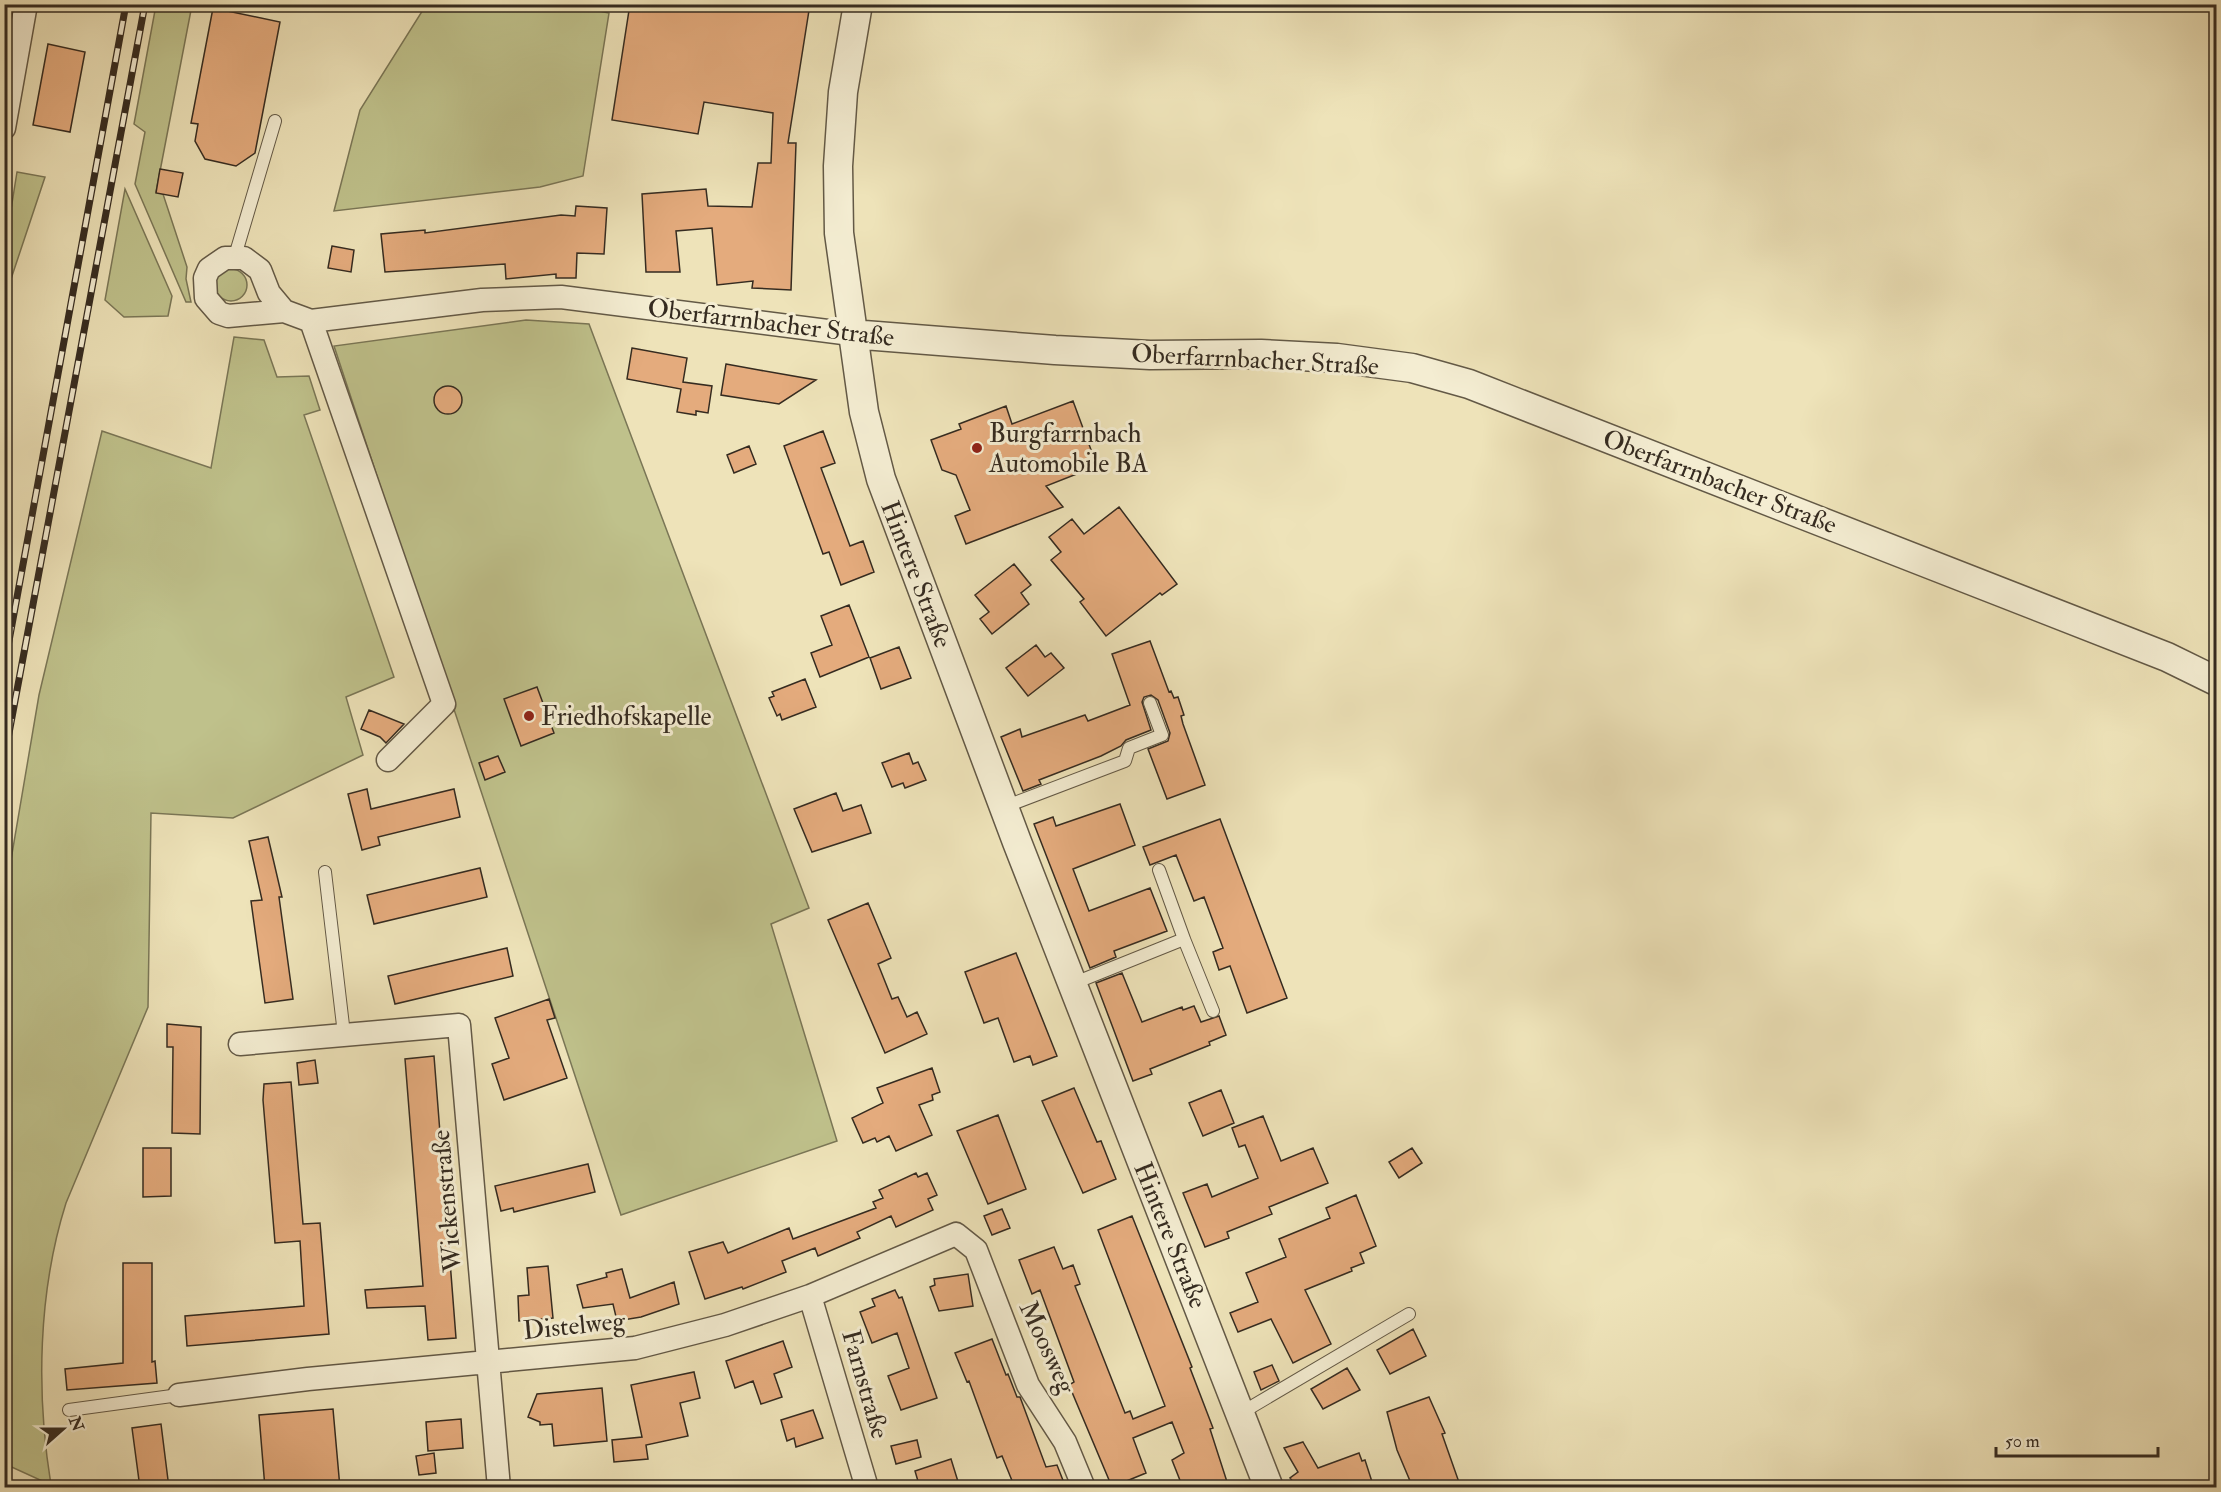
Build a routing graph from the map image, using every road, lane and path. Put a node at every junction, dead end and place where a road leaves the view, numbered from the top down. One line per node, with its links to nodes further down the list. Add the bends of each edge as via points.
1 (26, 4): 4 (street)
2 (858, 4): 8 (street, Hintere Straße, via 843,92 838,166 839,233)
3 (275, 121): 5 (lane)
4 (4, 128)
5 (235, 256): 6 (street, via 260,270 269,293); 6 (street, Oberfarrnbacher Straße, via 216,262 209,269 204,288 211,306 228,316)
6 (284, 311): 7 (street, Oberfarrnbacher Straße)
7 (311, 321): 8 (street, Oberfarrnbacher Straße, via 482,300 561,297); 11 (street, via 444,704)
8 (851, 334): 9 (street, Oberfarrnbacher Straße, via 1067,351 1326,357 1412,368 1469,384 1675,463 2167,657); 12 (street, Hintere Straße, via 864,412 881,479)
9 (2217, 681)
10 (1150, 703): 12 (lane, via 1162,735 1129,748 1125,761)
11 (388, 760)
12 (1004, 807): 16 (street, Hintere Straße)
13 (1159, 870): 15 (lane)
14 (324, 872): 18 (lane)
15 (1184, 939): 16 (lane); 17 (lane)
16 (1072, 984): 26 (street, Hintere Straße)
17 (1213, 1011)
18 (344, 1034): 19 (street, Wickenstraße); 23 (street, Wickenstraße, via 459,1025)
19 (240, 1044)
20 (956, 1234): 21 (street, Distelweg); 29 (street, Moosweg, via 976,1251 1028,1385 1065,1442)
21 (810, 1296): 23 (street, Distelweg, via 725,1325 635,1348); 28 (street, Farnstraße)
22 (1410, 1314): 26 (lane)
23 (489, 1363): 24 (street, Distelweg); 27 (street, Wickenstraße)
24 (179, 1395): 25 (lane)
25 (69, 1410)
26 (1241, 1413): 30 (street, Hintere Straße)
27 (499, 1488)
28 (867, 1488)
29 (1084, 1488)
30 (1269, 1488)

